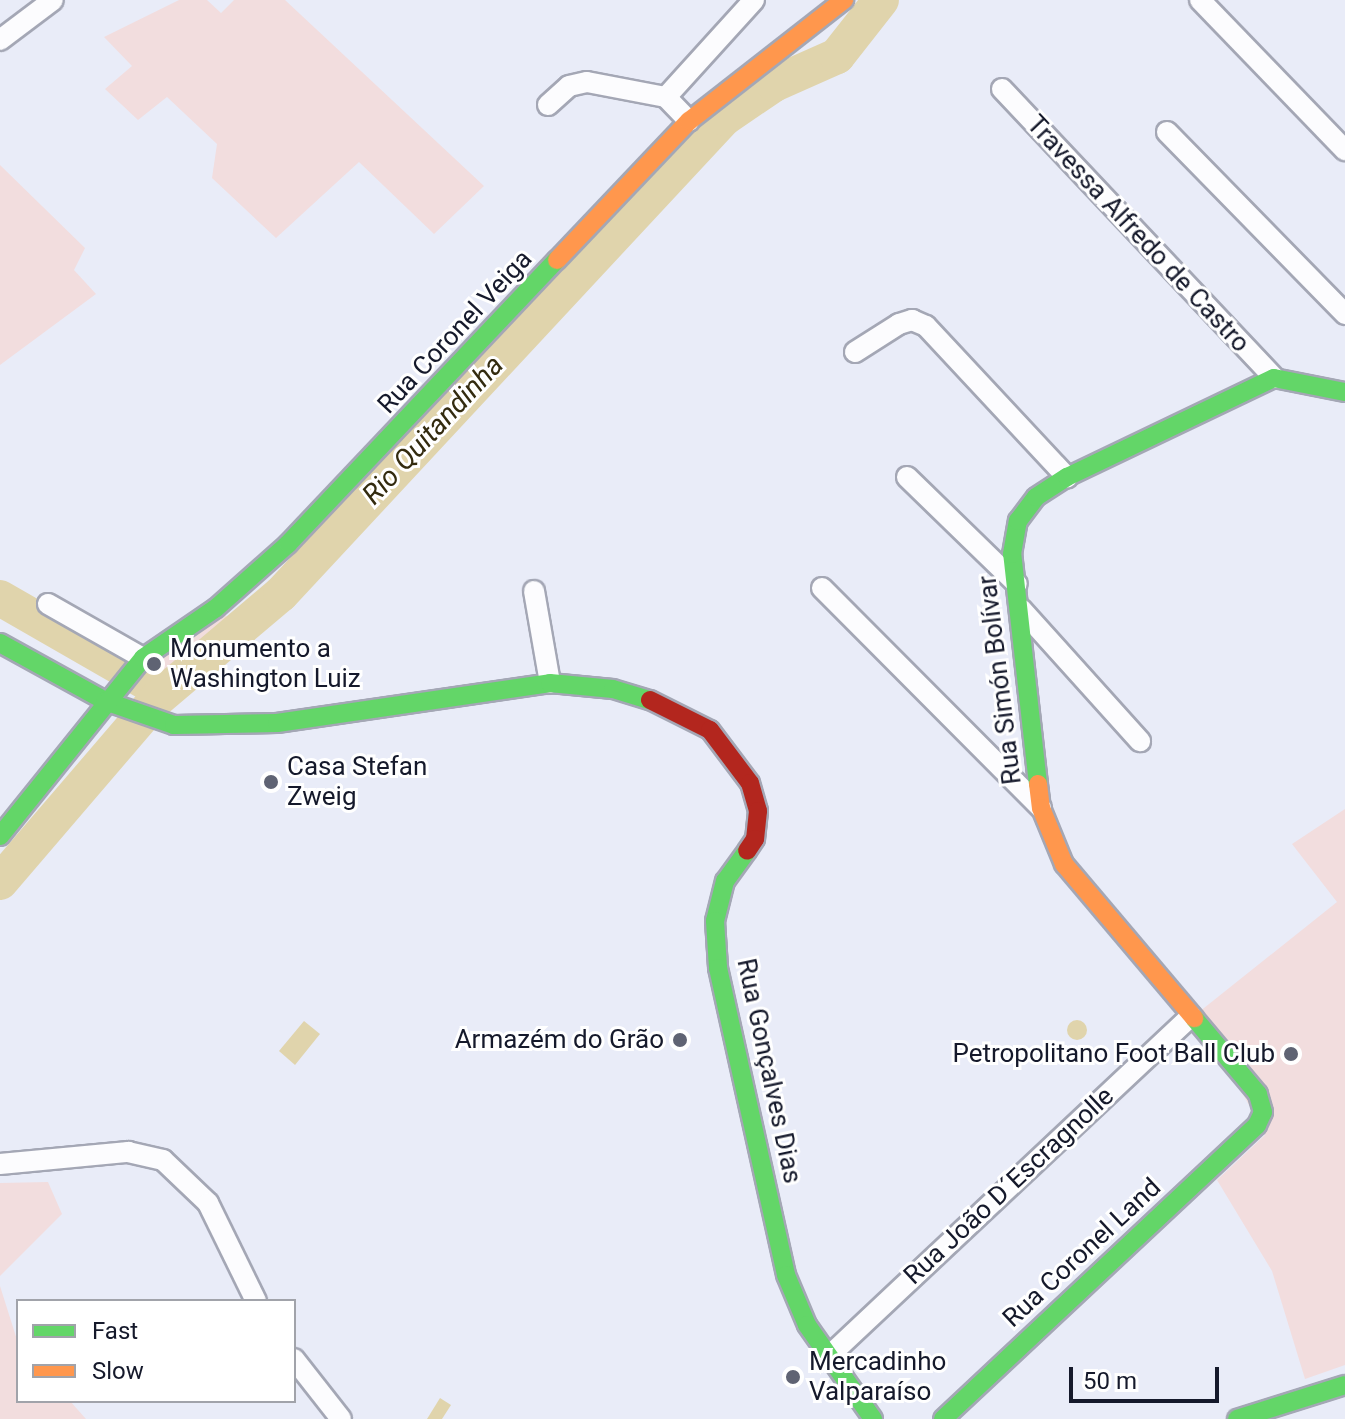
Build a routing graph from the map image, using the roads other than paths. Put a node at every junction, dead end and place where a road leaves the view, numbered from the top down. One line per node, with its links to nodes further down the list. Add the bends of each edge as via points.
1 (53, 0): 5 (street)
2 (754, 0): 7 (street)
3 (844, 0): 9 (street, Rua Coronel Veiga)
4 (1200, 0): 11 (street)
5 (0, 40)
6 (1002, 89): 14 (street, Travessa Alfredo de Castro)
7 (666, 97): 8 (street, via 587,82 569,86); 9 (street)
8 (548, 105)
9 (689, 121): 24 (street, Rua Coronel Veiga, via 288,544 216,608)
10 (1167, 132): 12 (street)
11 (1345, 150)
12 (1345, 314)
13 (855, 352): 17 (street, via 899,324 912,320 926,326)
14 (1274, 378): 15 (street); 17 (street, Rua Simón Bolívar)
15 (1345, 392)
16 (907, 477): 18 (street)
17 (1067, 477): 18 (street, Rua Simón Bolívar, via 1036,497 1018,521 1012,554)
18 (1017, 584): 22 (street, Rua Simón Bolívar)
19 (822, 588): 28 (street)
20 (534, 591): 25 (street)
21 (48, 604): 24 (street)
22 (1021, 609): 27 (street); 28 (street, Rua Simón Bolívar)
23 (0, 643): 26 (street, Rua Gonçalves Dias)
24 (143, 658): 26 (street, Rua Coronel Veiga)
25 (550, 683): 26 (street, Rua Gonçalves Dias, via 277,723 159,723); 34 (street, Rua Gonçalves Dias, via 613,689 663,704 710,730 750,783 758,811 755,839 725,881 715,921 718,968 786,1275 807,1325)
26 (105, 701): 29 (street, Rua Coronel Veiga)
27 (1140, 741)
28 (1041, 808): 30 (street, Rua Simón Bolívar, via 1064,864)
29 (0, 836)
30 (1191, 1016): 31 (street, Rua Simón Bolívar, via 1258,1094 1263,1112); 34 (street, Rua João D´Escragnolle)
31 (1257, 1125): 39 (street, Rua Coronel Land)
32 (0, 1164): 33 (street, via 128,1152 163,1160 208,1203)
33 (255, 1299)
34 (828, 1357): 38 (street, Rua Gonçalves Dias)
35 (296, 1362): 37 (street)
36 (1345, 1385): 40 (street)
37 (341, 1419)
38 (873, 1419)
39 (943, 1419)
40 (1237, 1419)

